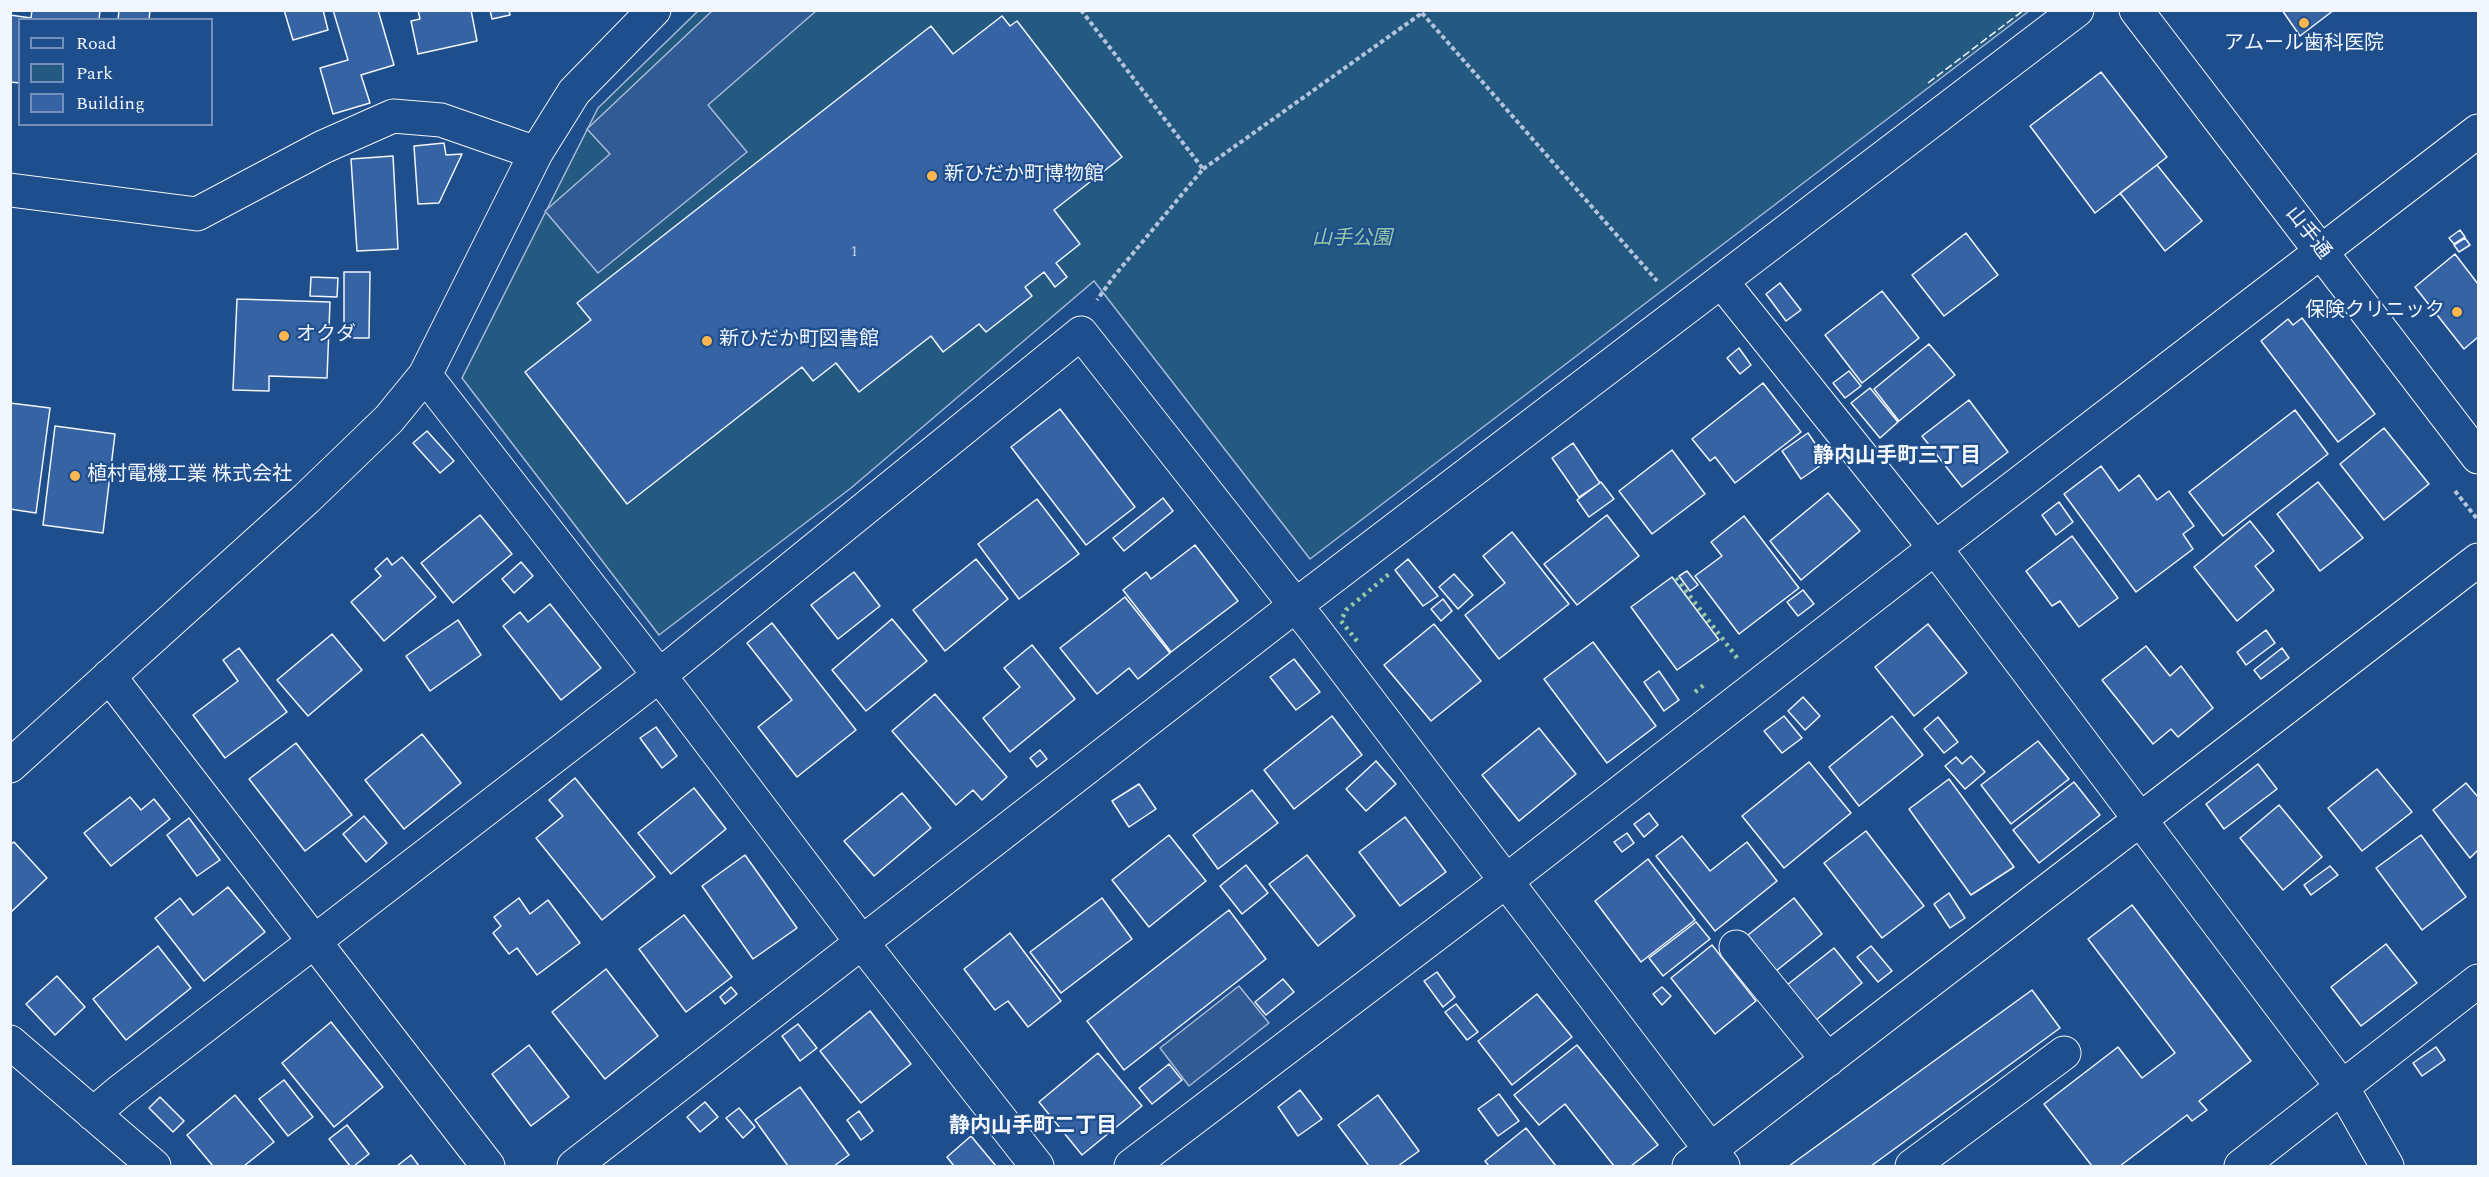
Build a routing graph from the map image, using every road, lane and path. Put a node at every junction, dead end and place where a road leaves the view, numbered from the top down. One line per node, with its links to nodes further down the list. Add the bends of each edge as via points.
1 (654, 10): 7 (street, via 574,92)
2 (1081, 10): 8 (path)
3 (2077, 10): 11 (street)
4 (2136, 10): 10 (street, 山手通)
5 (1422, 12): 8 (path); 12 (path)
6 (2478, 130): 10 (street)
7 (536, 153): 9 (street, via 441,120 393,116 323,147 197,214); 14 (street)
8 (1203, 169): 13 (path, via 1115,275 1091,308)
9 (10, 190)
10 (2320, 252): 15 (street, 山手通); 16 (street)
11 (1722, 282): 12 (street); 16 (street)
12 (1683, 311): 18 (street)
13 (1082, 333): 18 (street); 19 (street)
14 (425, 375): 19 (street); 20 (street, via 389,419 307,498)
15 (2478, 457)
16 (1935, 548): 22 (street); 23 (street)
17 (2478, 560): 22 (street)
18 (1296, 605): 23 (street); 25 (street)
19 (660, 675): 24 (street); 25 (street)
20 (109, 676): 21 (street); 24 (street)
21 (10, 765)
22 (2140, 820): 30 (street); 31 (street)
23 (1506, 881): 33 (street); 38 (street)
24 (315, 941): 32 (street); 35 (street)
25 (863, 944): 36 (street); 37 (street)
26 (1736, 947): 30 (street)
27 (2478, 981): 31 (street)
28 (10, 1042): 32 (street)
29 (2064, 1053): 39 (street)
30 (1828, 1060): 33 (street)
31 (2342, 1087): 40 (street); 41 (street)
32 (93, 1114): 34 (street)
33 (1707, 1161)
34 (154, 1167)
35 (488, 1167)
36 (574, 1167)
37 (1037, 1167)
38 (1131, 1167)
39 (1912, 1167)
40 (2241, 1167)
41 (2387, 1167)

